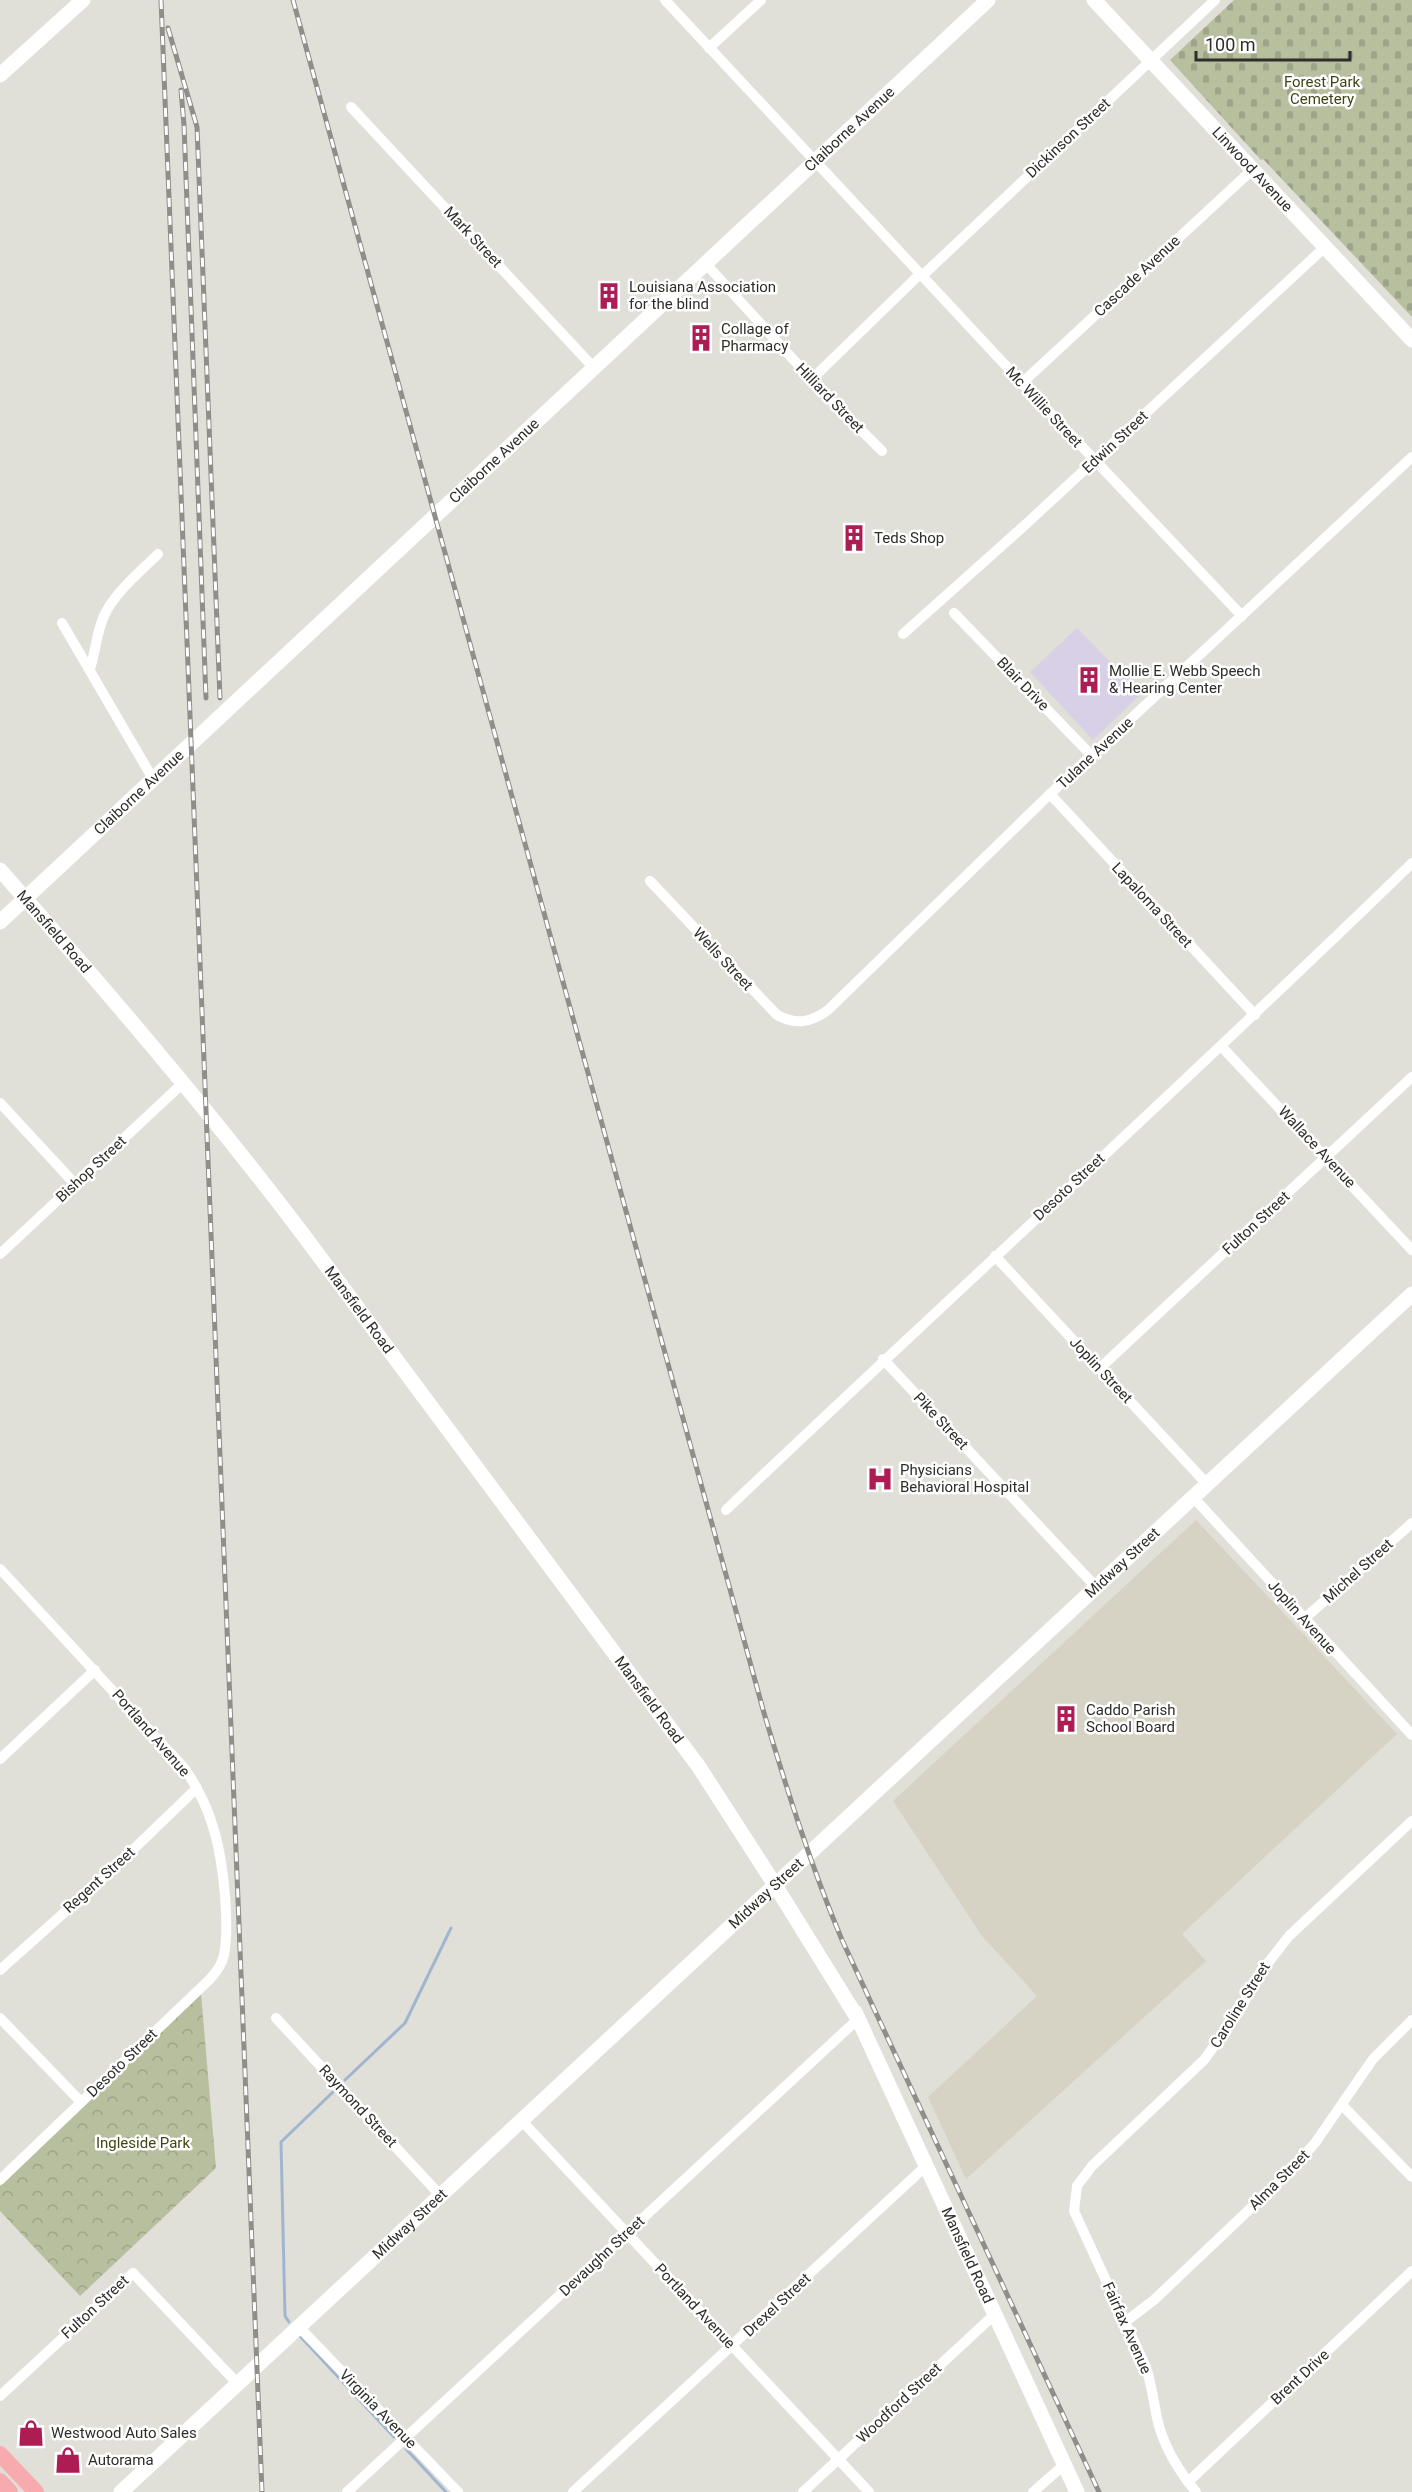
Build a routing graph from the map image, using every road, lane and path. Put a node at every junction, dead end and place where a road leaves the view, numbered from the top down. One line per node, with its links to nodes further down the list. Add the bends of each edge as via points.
1 (665, 0): 7 (street, Mc Willie Street)
2 (761, 0): 7 (street)
3 (988, 0): 11 (street, Claiborne Avenue)
4 (1094, 0): 8 (street, Linwood Avenue)
5 (1215, 0): 8 (street, Dickinson Street)
6 (78, 2): 9 (street)
7 (708, 48): 11 (street, Mc Willie Street)
8 (1150, 61): 12 (street, Linwood Avenue); 15 (street, Dickinson Street)
9 (0, 75)
10 (351, 107): 17 (street, Mark Street)
11 (815, 162): 14 (street, Claiborne Avenue); 15 (street, Mc Willie Street)
12 (1252, 170): 13 (street, Linwood Avenue); 19 (street, Cascade Avenue)
13 (1325, 247): 16 (street, Linwood Avenue); 22 (street, Edwin Street)
14 (706, 264): 17 (street, Claiborne Avenue); 18 (street, Hilliard Street)
15 (921, 275): 18 (street, Dickinson Street); 19 (street, Mc Willie Street)
16 (1412, 339)
17 (594, 368): 30 (street, Claiborne Avenue)
18 (812, 379): 20 (street, Hilliard Street)
19 (1022, 383): 22 (street, Mc Willie Street)
20 (882, 451)
21 (1412, 457): 25 (street, Tulane Avenue)
22 (1095, 461): 25 (street, Mc Willie Street); 27 (street, Edwin Street)
23 (158, 554): 28 (street, via 107,610)
24 (954, 613): 29 (street, Blair Drive)
25 (1242, 615): 29 (street, Tulane Avenue)
26 (62, 623): 28 (street)
27 (903, 634)
28 (90, 669): 30 (street)
29 (1092, 756): 31 (street, Tulane Avenue)
30 (153, 780): 35 (street, Claiborne Avenue)
31 (1050, 794): 37 (street, Lapaloma Street); 38 (street, Tulane Avenue, via 828,1010)
32 (1412, 863): 37 (street, Desoto Street)
33 (0, 870): 35 (street, Mansfield Road)
34 (650, 881): 38 (street, Wells Street, via 769,1008 786,1020)
35 (25, 898): 36 (street, Claiborne Avenue); 41 (street, Mansfield Road)
36 (0, 922)
37 (1255, 1015): 39 (street, Desoto Street)
38 (804, 1023)
39 (1221, 1046): 43 (street, Wallace Avenue); 47 (street, Desoto Street)
40 (1412, 1077): 43 (street, Fulton Street)
41 (183, 1083): 44 (street, Bishop Street); 64 (street, Mansfield Road, via 305,1236 741,1820)
42 (0, 1103): 44 (street)
43 (1326, 1157): 45 (street, Wallace Avenue); 50 (street, Fulton Street)
44 (75, 1184): 46 (street, Bishop Street)
45 (1412, 1250)
46 (0, 1254)
47 (995, 1256): 49 (street, Desoto Street); 50 (street, Joplin Street)
48 (1412, 1293): 51 (street, Midway Street)
49 (883, 1359): 53 (street, Desoto Street); 56 (street, Pike Street)
50 (1100, 1368): 51 (street, Joplin Street)
51 (1207, 1484): 52 (street, Midway Street)
52 (1193, 1497): 56 (street, Midway Street); 57 (street, Joplin Avenue)
53 (726, 1510)
54 (1412, 1523): 57 (street, Michel Street)
55 (0, 1569): 58 (street, Portland Avenue)
56 (1096, 1587): 64 (street, Midway Street)
57 (1304, 1619): 59 (street, Joplin Avenue)
58 (95, 1670): 61 (street); 62 (street, Portland Avenue, via 176,1757)
59 (1408, 1722): 60 (street, Joplin Avenue)
60 (1412, 1735)
61 (0, 1759)
62 (197, 1788): 65 (street, Portland Avenue, via 214,1828 222,1874); 66 (street, Regent Street)
63 (1412, 1821): 77 (street, Caroline Street, via 1289,1936 1257,1977 1240,2010 1204,2060 1092,2166)
64 (779, 1881): 69 (street, Mansfield Road, via 827,1952); 73 (street, Midway Street)
65 (225, 1935): 71 (street, Desoto Street, via 221,1963 210,1979)
66 (0, 1970)
67 (0, 2018): 71 (street)
68 (276, 2018): 78 (street, Raymond Street)
69 (858, 2019): 74 (street, Mansfield Road); 79 (street, Devaughn Street)
70 (1412, 2020): 72 (street, Alma Street, via 1373,2059)
71 (81, 2102): 76 (street, Desoto Street)
72 (1342, 2105): 75 (street); 82 (street, Alma Street, via 1292,2169 1154,2300)
73 (521, 2120): 78 (street, Midway Street); 79 (street, Portland Avenue)
74 (926, 2166): 81 (street, Mansfield Road); 84 (street, Drexel Street)
75 (1412, 2177)
76 (0, 2180)
77 (1075, 2194): 82 (street, Fairfax Avenue, via 1074,2211)
78 (440, 2195): 83 (street, Midway Street)
79 (627, 2233): 84 (street, Portland Avenue); 87 (street, Devaughn Street)
80 (1412, 2271): 92 (street, Brent Drive)
81 (994, 2315): 89 (street, Woodford Street); 90 (street, Mansfield Road)
82 (1125, 2322): 92 (street, Fairfax Avenue, via 1154,2391 1162,2437)
83 (298, 2326): 85 (street, Midway Street); 87 (street, Virginia Avenue)
84 (732, 2346): 89 (street, Portland Avenue); 98 (street, Drexel Street)
85 (237, 2383): 86 (street, Fulton Street, via 133,2273); 95 (street, Midway Street)
86 (0, 2396)
87 (406, 2438): 96 (street, Devaughn Street); 97 (street, Virginia Avenue)
88 (0, 2454): 94 (main road)
89 (838, 2459): 99 (street, Woodford Street); 100 (street, Portland Avenue)
90 (1064, 2464): 101 (street); 102 (street, Mansfield Road)
91 (0, 2481): 93 (main road)
92 (1188, 2482): 103 (street, Fairfax Avenue)
93 (10, 2492)
94 (36, 2492)
95 (121, 2492)
96 (347, 2492)
97 (458, 2492)
98 (573, 2492)
99 (802, 2492)
100 (869, 2492)
101 (1033, 2492)
102 (1077, 2492)
103 (1196, 2492)

